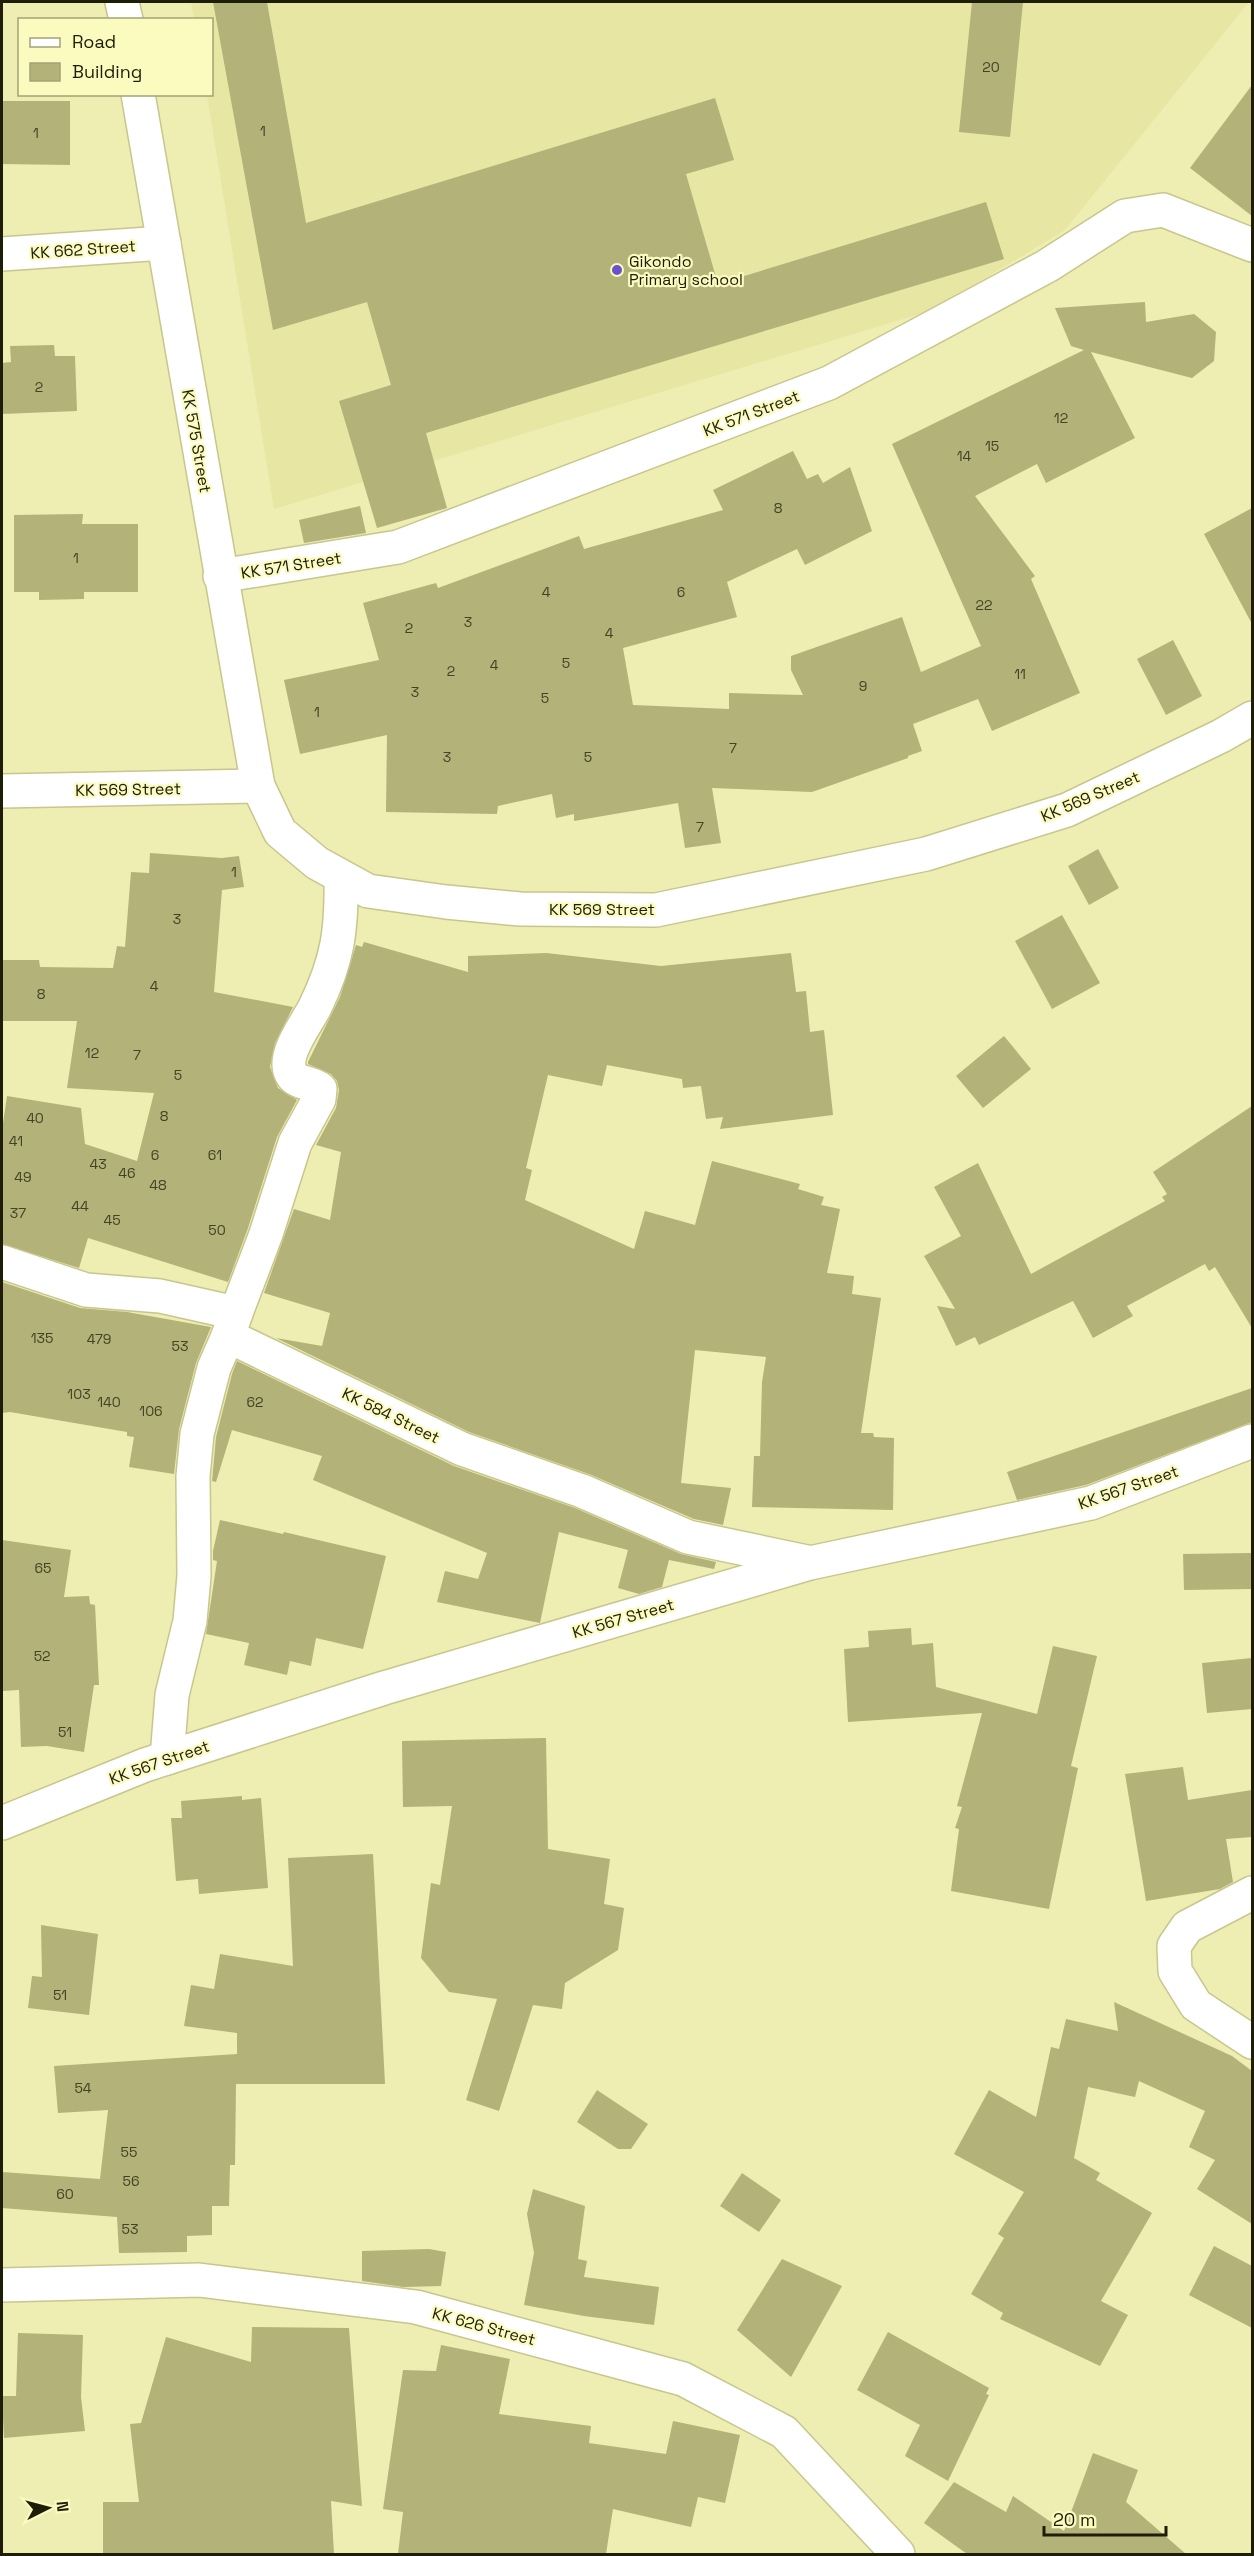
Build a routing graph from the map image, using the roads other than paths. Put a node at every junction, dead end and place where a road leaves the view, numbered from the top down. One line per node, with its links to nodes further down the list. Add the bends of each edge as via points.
1 (123, 2): 2 (street)
2 (126, 18)
3 (138, 96): 4 (street, KK 575 Street)
4 (164, 243): 6 (street, KK 662 Street); 7 (street, KK 575 Street)
5 (1252, 245): 7 (street, KK 571 Street, via 1163,210 1125,216 1047,266 829,383 398,547)
6 (2, 254)
7 (220, 576): 9 (street, KK 575 Street)
8 (1252, 718): 11 (street, KK 569 Street, via 1067,810 926,855 656,910 520,909 446,902 368,891)
9 (258, 786): 10 (street, KK 569 Street); 11 (street, KK 569 Street, via 280,832)
10 (2, 791)
11 (341, 877): 13 (street, via 342,921 336,956 298,1036 289,1067 298,1080 320,1089 319,1099 295,1143)
12 (2, 1262): 13 (street, KK 584 Street, via 86,1290 160,1296)
13 (232, 1325): 15 (street, KK 584 Street, via 462,1449 582,1491 688,1537); 16 (street, via 214,1368 197,1434 190,1621 172,1695)
14 (1252, 1441): 15 (street, KK 567 Street, via 1091,1503)
15 (810, 1563): 16 (street, KK 567 Street, via 384,1688)
16 (167, 1758): 17 (street, KK 567 Street)
17 (2, 1823)
18 (1252, 1893): 19 (street, via 1187,1927 1174,1946 1175,1971 1196,2005)
19 (1252, 2042)
20 (2, 2285): 21 (street, KK 626 Street, via 199,2280 416,2307 683,2379 784,2432)
21 (898, 2554)

